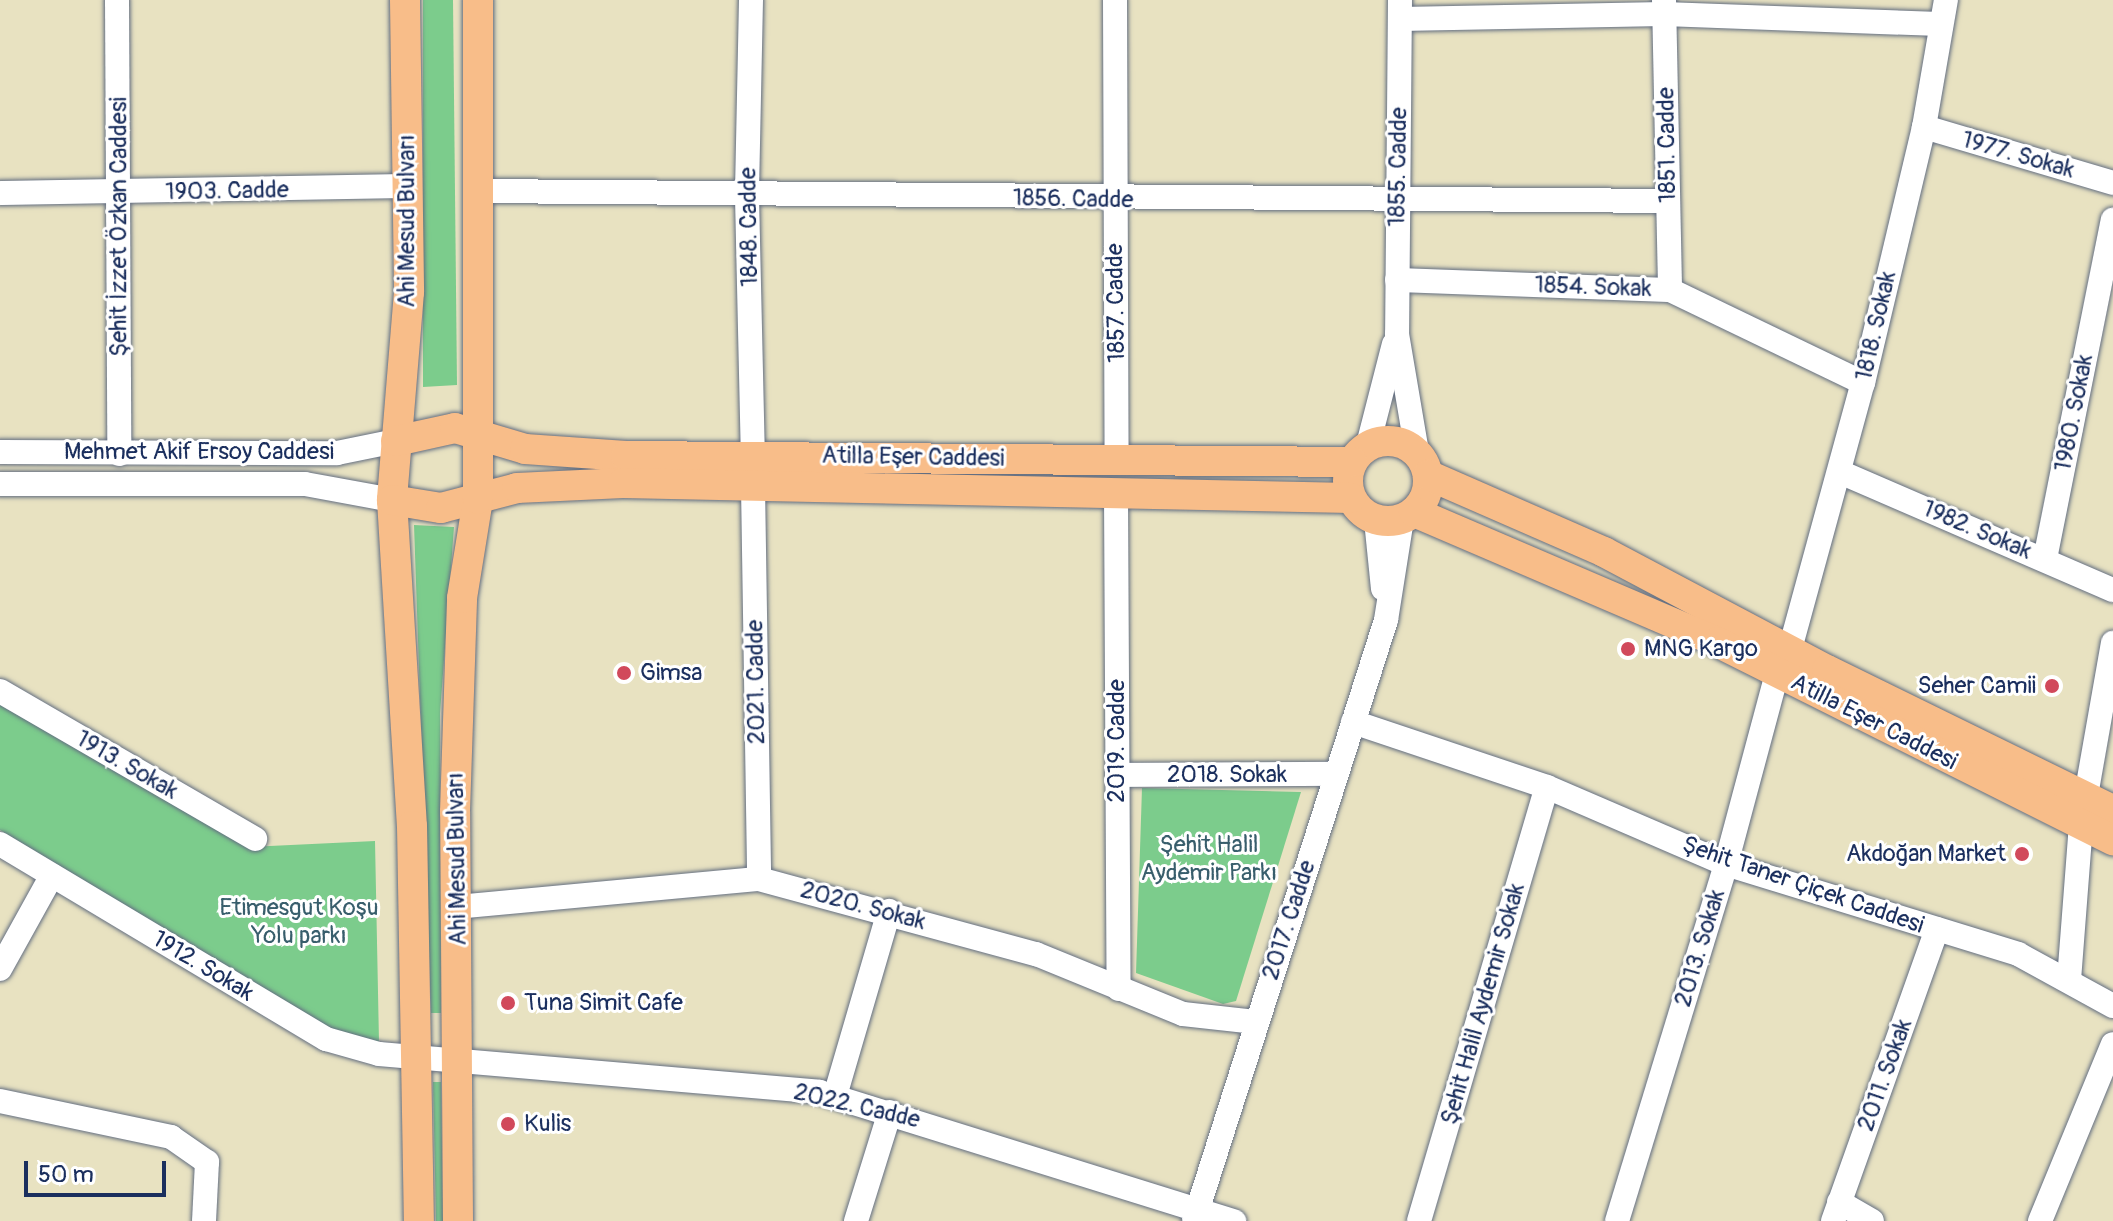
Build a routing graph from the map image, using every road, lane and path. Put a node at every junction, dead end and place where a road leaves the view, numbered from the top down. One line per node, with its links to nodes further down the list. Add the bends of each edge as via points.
1 (117, 0): 14 (street, Şehit İzzet Özkan Caddesi)
2 (405, 0): 11 (main road, Ahi Mesud Bulvarı)
3 (478, 0): 12 (main road, Ahi Mesud Bulvarı)
4 (751, 0): 15 (street, 1848. Cadde)
5 (1115, 0): 16 (street, 1857. Cadde)
6 (1664, 7): 7 (street); 8 (street); 17 (street, 1851. Cadde)
7 (1400, 10): 18 (street, 1855. Cadde)
8 (1943, 12): 9 (street, 1818. Sokak)
9 (1924, 127): 10 (street, 1977. Sokak); 23 (street, 1818. Sokak)
10 (2113, 183)
11 (407, 186): 14 (street, 1903. Cadde); 25 (main road, Ahi Mesud Bulvarı, via 407,332)
12 (477, 191): 15 (street, 1856. Cadde); 24 (main road, Ahi Mesud Bulvarı)
13 (0, 193): 14 (street, 1903. Cadde)
14 (120, 193): 27 (street, Şehit İzzet Özkan Caddesi)
15 (747, 197): 16 (street, 1856. Cadde); 28 (street, 1848. Cadde)
16 (1115, 200): 18 (street, 1856. Cadde); 30 (street, 1857. Cadde)
17 (1668, 201): 18 (street, 1856. Cadde); 21 (street, 1851. Cadde)
18 (1398, 202): 20 (street, 1855. Cadde)
19 (2113, 220): 40 (street, 1980. Sokak)
20 (1397, 280): 21 (street, 1854. Sokak); 22 (street, 1855. Cadde)
21 (1670, 290): 23 (street, 1854. Sokak)
22 (1397, 334): 29 (street, 1855. Cadde); 31 (street, 1855. Cadde)
23 (1863, 383): 32 (street, 1818. Sokak)
24 (477, 432): 25 (main road, via 439,428); 28 (main road, Atilla Eşer Caddesi, via 548,452); 37 (main road, Ahi Mesud Bulvarı)
25 (396, 441): 27 (street, Mehmet Akif Ersoy Caddesi, via 337,453); 38 (main road, Ahi Mesud Bulvarı)
26 (0, 452): 27 (street, Mehmet Akif Ersoy Caddesi)
27 (119, 454)
28 (753, 454): 30 (main road, Atilla Eşer Caddesi)
29 (1360, 454): 30 (main road, Atilla Eşer Caddesi); 31 (main road, via 1395,441); 36 (main road, via 1347,477)
30 (1117, 461)
31 (1422, 463): 39 (main road, via 1428,489); 43 (main road, Atilla Eşer Caddesi, via 1604,552)
32 (1840, 472): 40 (street, 1982. Sokak); 43 (street, 1818. Sokak)
33 (0, 484): 38 (street, Mehmet Akif Ersoy Caddesi, via 305,484)
34 (753, 486): 35 (main road, Atilla Eşer Caddesi); 37 (main road, Atilla Eşer Caddesi, via 517,488); 56 (street, 2021. Cadde)
35 (1116, 493): 36 (main road, Atilla Eşer Caddesi); 47 (street, 2019. Cadde)
36 (1351, 498): 39 (main road)
37 (478, 499): 38 (main road, via 441,508); 57 (main road, Ahi Mesud Bulvarı, via 458,661)
38 (392, 500): 66 (main road, Ahi Mesud Bulvarı, via 412,811)
39 (1397, 517): 43 (main road, Atilla Eşer Caddesi); 45 (street, 2017. Cadde, via 1386,620)
40 (2045, 559): 41 (street, 1982. Sokak)
41 (2113, 590)
42 (2113, 643): 50 (street)
43 (1784, 661): 50 (main road, Atilla Eşer Caddesi); 54 (street, 2013. Sokak)
44 (0, 691): 51 (street, 1913. Sokak)
45 (1353, 722): 46 (street, 2017. Cadde); 48 (street, Şehit Taner Çiçek Caddesi)
46 (1336, 774): 47 (street, 2018. Sokak); 64 (street, 2017. Cadde)
47 (1117, 775): 62 (street, 2019. Cadde)
48 (1547, 787): 54 (street, Şehit Taner Çiçek Caddesi); 78 (street, Şehit Halil Aydemir Sokak)
49 (2113, 810): 50 (main road, Atilla Eşer Caddesi)
50 (2083, 811): 52 (main road, Atilla Eşer Caddesi); 61 (street)
51 (255, 839)
52 (2113, 840)
53 (0, 844): 55 (street, 1912. Sokak)
54 (1726, 864): 59 (street, Şehit Taner Çiçek Caddesi); 79 (street, 2013. Sokak)
55 (52, 875): 60 (street); 66 (street, 1912. Sokak, via 326,1039)
56 (759, 879): 57 (street, 2020. Sokak); 58 (street, 2020. Sokak)
57 (456, 907): 67 (main road, Ahi Mesud Bulvarı)
58 (889, 911): 62 (street, 2020. Sokak, via 1036,954); 68 (street)
59 (1937, 929): 61 (street, Şehit Taner Çiçek Caddesi, via 2018,954); 71 (street, 2011. Sokak)
60 (0, 969)
61 (2069, 980): 63 (street, Şehit Taner Çiçek Caddesi)
62 (1119, 989): 64 (street, 2020. Sokak, via 1183,1014)
63 (2113, 1006)
64 (1256, 1022): 72 (street, 2017. Cadde)
65 (2113, 1044): 81 (street)
66 (418, 1058): 67 (street, 2022. Cadde); 74 (main road, Ahi Mesud Bulvarı)
67 (458, 1058): 68 (street, 2022. Cadde); 75 (main road, Ahi Mesud Bulvarı)
68 (835, 1096): 70 (street, 2022. Cadde)
69 (0, 1101): 73 (street, via 171,1137 207,1162)
70 (890, 1112): 72 (street, 2022. Cadde); 76 (street)
71 (1836, 1212): 80 (street)
72 (1196, 1215): 77 (street, 2022. Cadde)
73 (204, 1221)
74 (419, 1221)
75 (458, 1221)
76 (856, 1221)
77 (1234, 1221)
78 (1419, 1221)
79 (1617, 1221)
80 (1872, 1221)
81 (2040, 1221)

